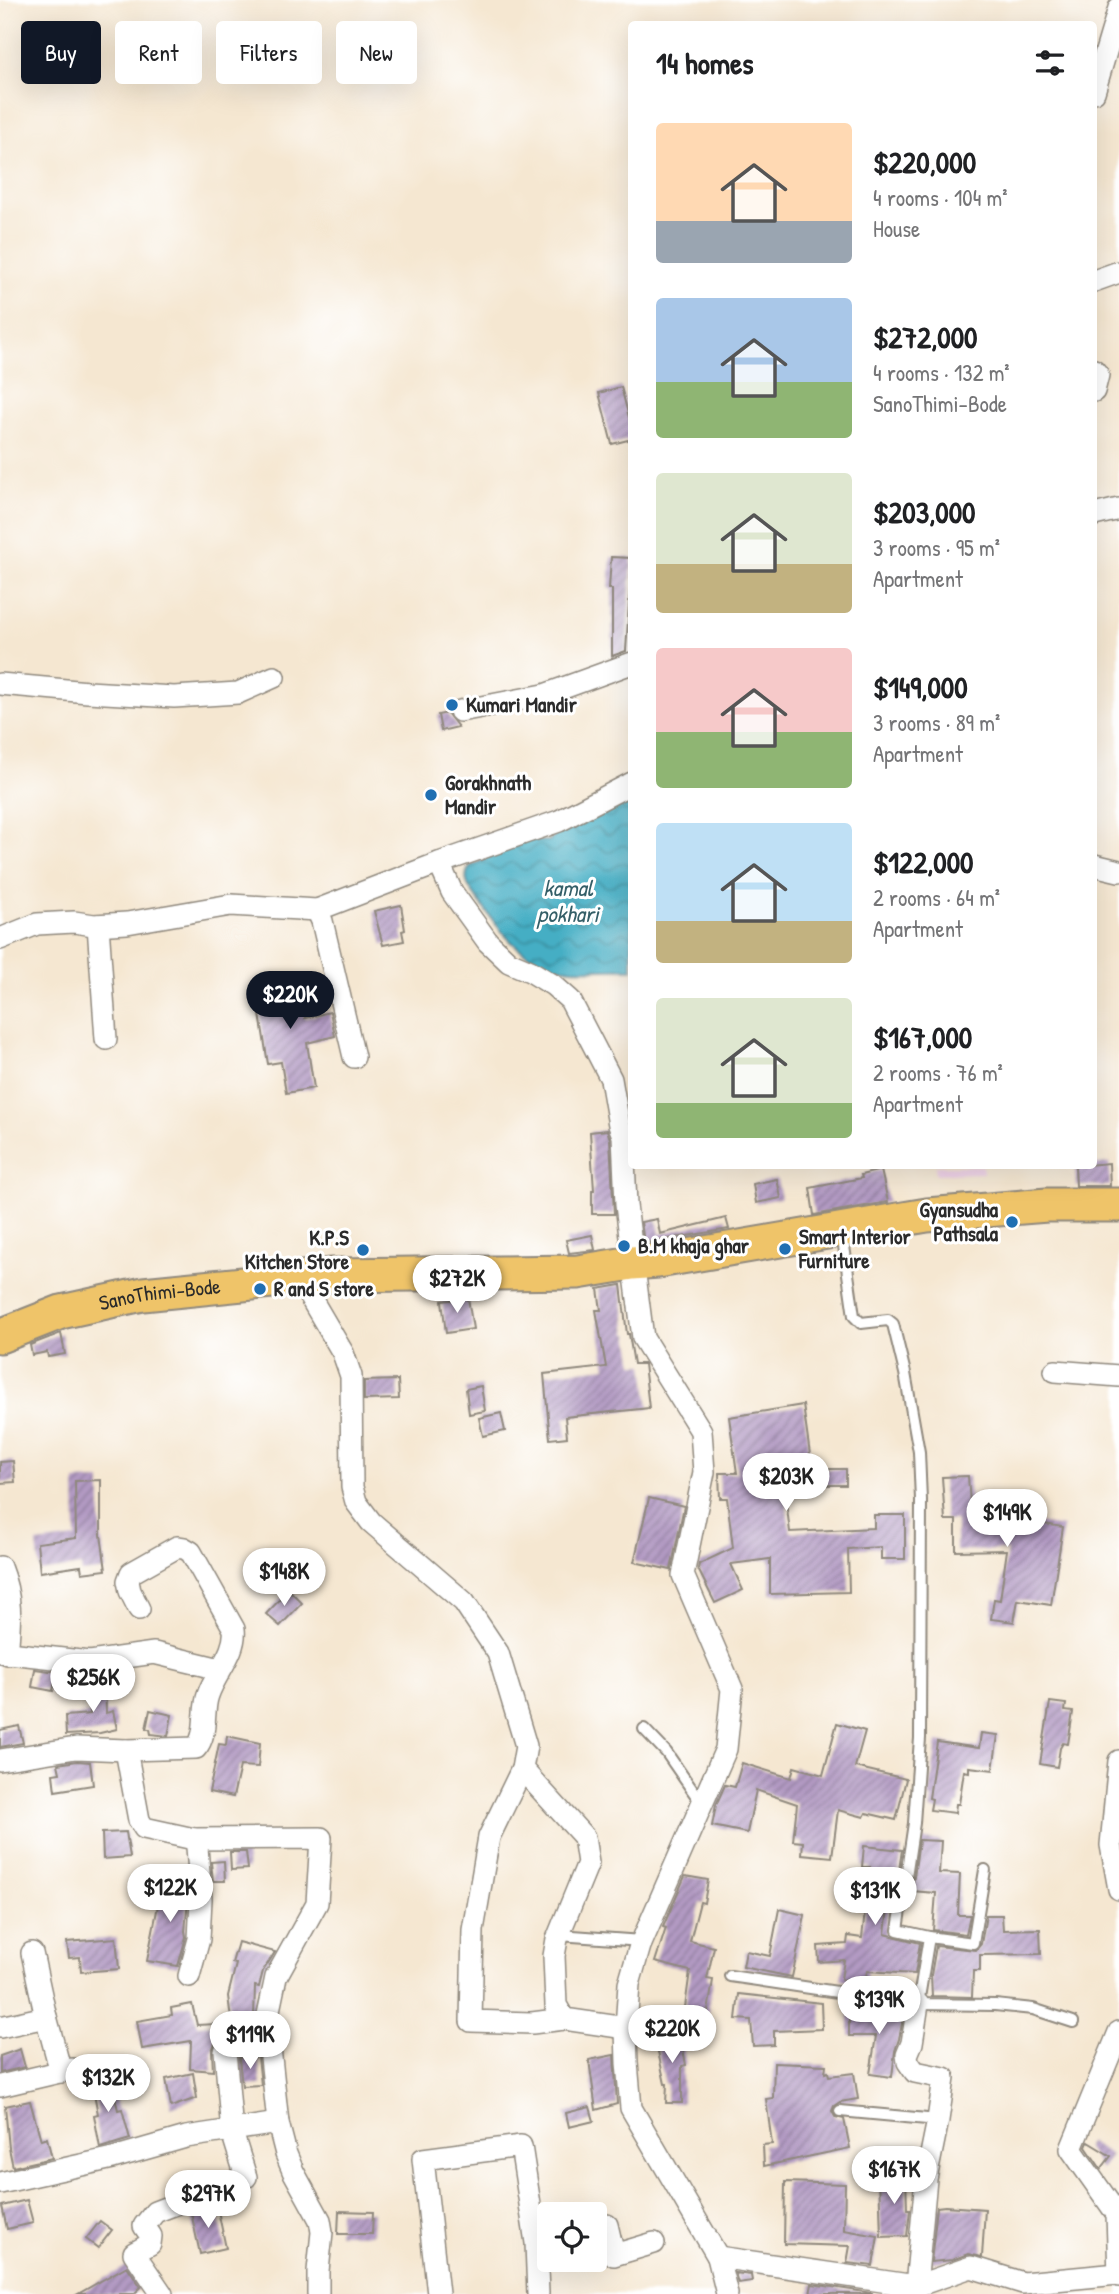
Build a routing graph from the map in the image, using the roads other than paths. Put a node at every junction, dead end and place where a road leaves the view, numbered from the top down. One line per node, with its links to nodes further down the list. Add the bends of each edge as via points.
1 (1119, 8): 2 (street)
2 (1097, 82)
3 (1119, 272): 4 (street)
4 (1097, 280)
5 (1119, 509): 6 (street)
6 (1097, 513)
7 (628, 664): 10 (street, via 544,695)
8 (274, 677): 9 (street, via 238,693 174,697)
9 (0, 684)
10 (460, 711)
11 (628, 786): 12 (street, via 559,821)
12 (439, 863): 15 (street); 20 (street, via 452,892 488,942 509,962 553,985 570,1000 611,1079 619,1125)
13 (1097, 866): 14 (street)
14 (1119, 871)
15 (317, 910): 16 (street, via 231,905); 19 (street)
16 (98, 925): 17 (street, via 37,924); 18 (street)
17 (0, 939)
18 (106, 1039)
19 (354, 1057)
20 (628, 1135): 23 (street, via 625,1205)
21 (1119, 1205): 22 (main road, SanoThimi-Bode, via 1047,1205 928,1215)
22 (841, 1229): 23 (main road, SanoThimi-Bode); 42 (lane, via 854,1316 861,1324 888,1320 893,1324 919,1452 920,1738 914,1823 898,1930)
23 (632, 1263): 24 (main road, SanoThimi-Bode, via 578,1272); 37 (street, via 643,1338 701,1431 704,1472 683,1575 732,1689 726,1749)
24 (299, 1278): 25 (main road, SanoThimi-Bode, via 144,1294 61,1312); 36 (street, via 343,1353 351,1376 356,1502 371,1522 464,1602 498,1653 526,1746)
25 (0, 1336)
26 (1055, 1371): 27 (street)
27 (1119, 1376)
28 (0, 1567): 30 (street, via 8,1588 10,1615)
29 (139, 1609): 31 (street, via 130,1591 131,1573 177,1547 191,1552 234,1629 236,1640)
30 (4, 1653): 31 (street, via 90,1662 155,1653)
31 (220, 1669): 33 (street, via 207,1696 202,1737 196,1748)
32 (644, 1729): 37 (lane)
33 (126, 1750): 34 (street, via 76,1748); 38 (street, via 144,1828)
34 (0, 1760)
35 (1119, 1760): 40 (street, via 1111,1844)
36 (522, 1769): 41 (street, via 584,1837 588,1863); 49 (street, via 489,1837 473,1930 471,2021)
37 (702, 1804): 43 (street)
38 (194, 1839): 45 (street, via 201,1899 199,1939); 58 (street, via 321,1838 317,1903 276,1977 267,2020)
39 (985, 1870): 42 (lane, via 973,1943)
40 (1119, 1889)
41 (559, 1935): 43 (lane); 49 (street, via 554,1956 556,2005)
42 (929, 1937): 47 (lane)
43 (642, 1941): 52 (street, via 629,1984)
44 (32, 1953): 48 (street)
45 (189, 1976)
46 (730, 1976): 47 (lane)
47 (918, 2004): 50 (lane, via 1033,2009); 57 (street, via 908,2062 915,2072 944,2078)
48 (46, 2017): 51 (street); 55 (street, via 66,2070)
49 (564, 2019): 52 (street)
50 (1073, 2022)
51 (0, 2026)
52 (626, 2028): 64 (street, via 631,2108)
53 (1119, 2032): 66 (street, via 1071,2149 1116,2214)
54 (225, 2051): 59 (street)
55 (0, 2086)
56 (840, 2111): 57 (lane)
57 (938, 2120): 67 (street, via 926,2179)
58 (278, 2123): 59 (street); 69 (street, via 293,2171 320,2220)
59 (232, 2132): 60 (street, via 186,2137); 68 (street, via 246,2177 155,2212 144,2226 150,2244 134,2253)
60 (0, 2183)
61 (537, 2218): 70 (street, via 521,2146 423,2159)
62 (607, 2225): 63 (street, via 614,2255)
63 (654, 2243)
64 (719, 2257): 67 (street); 72 (street)
65 (540, 2272): 71 (street)
66 (1119, 2275): 67 (street, via 1023,2283 971,2267)
67 (916, 2286)
68 (162, 2294)
69 (318, 2294)
70 (438, 2294)
71 (538, 2294)
72 (727, 2294)

